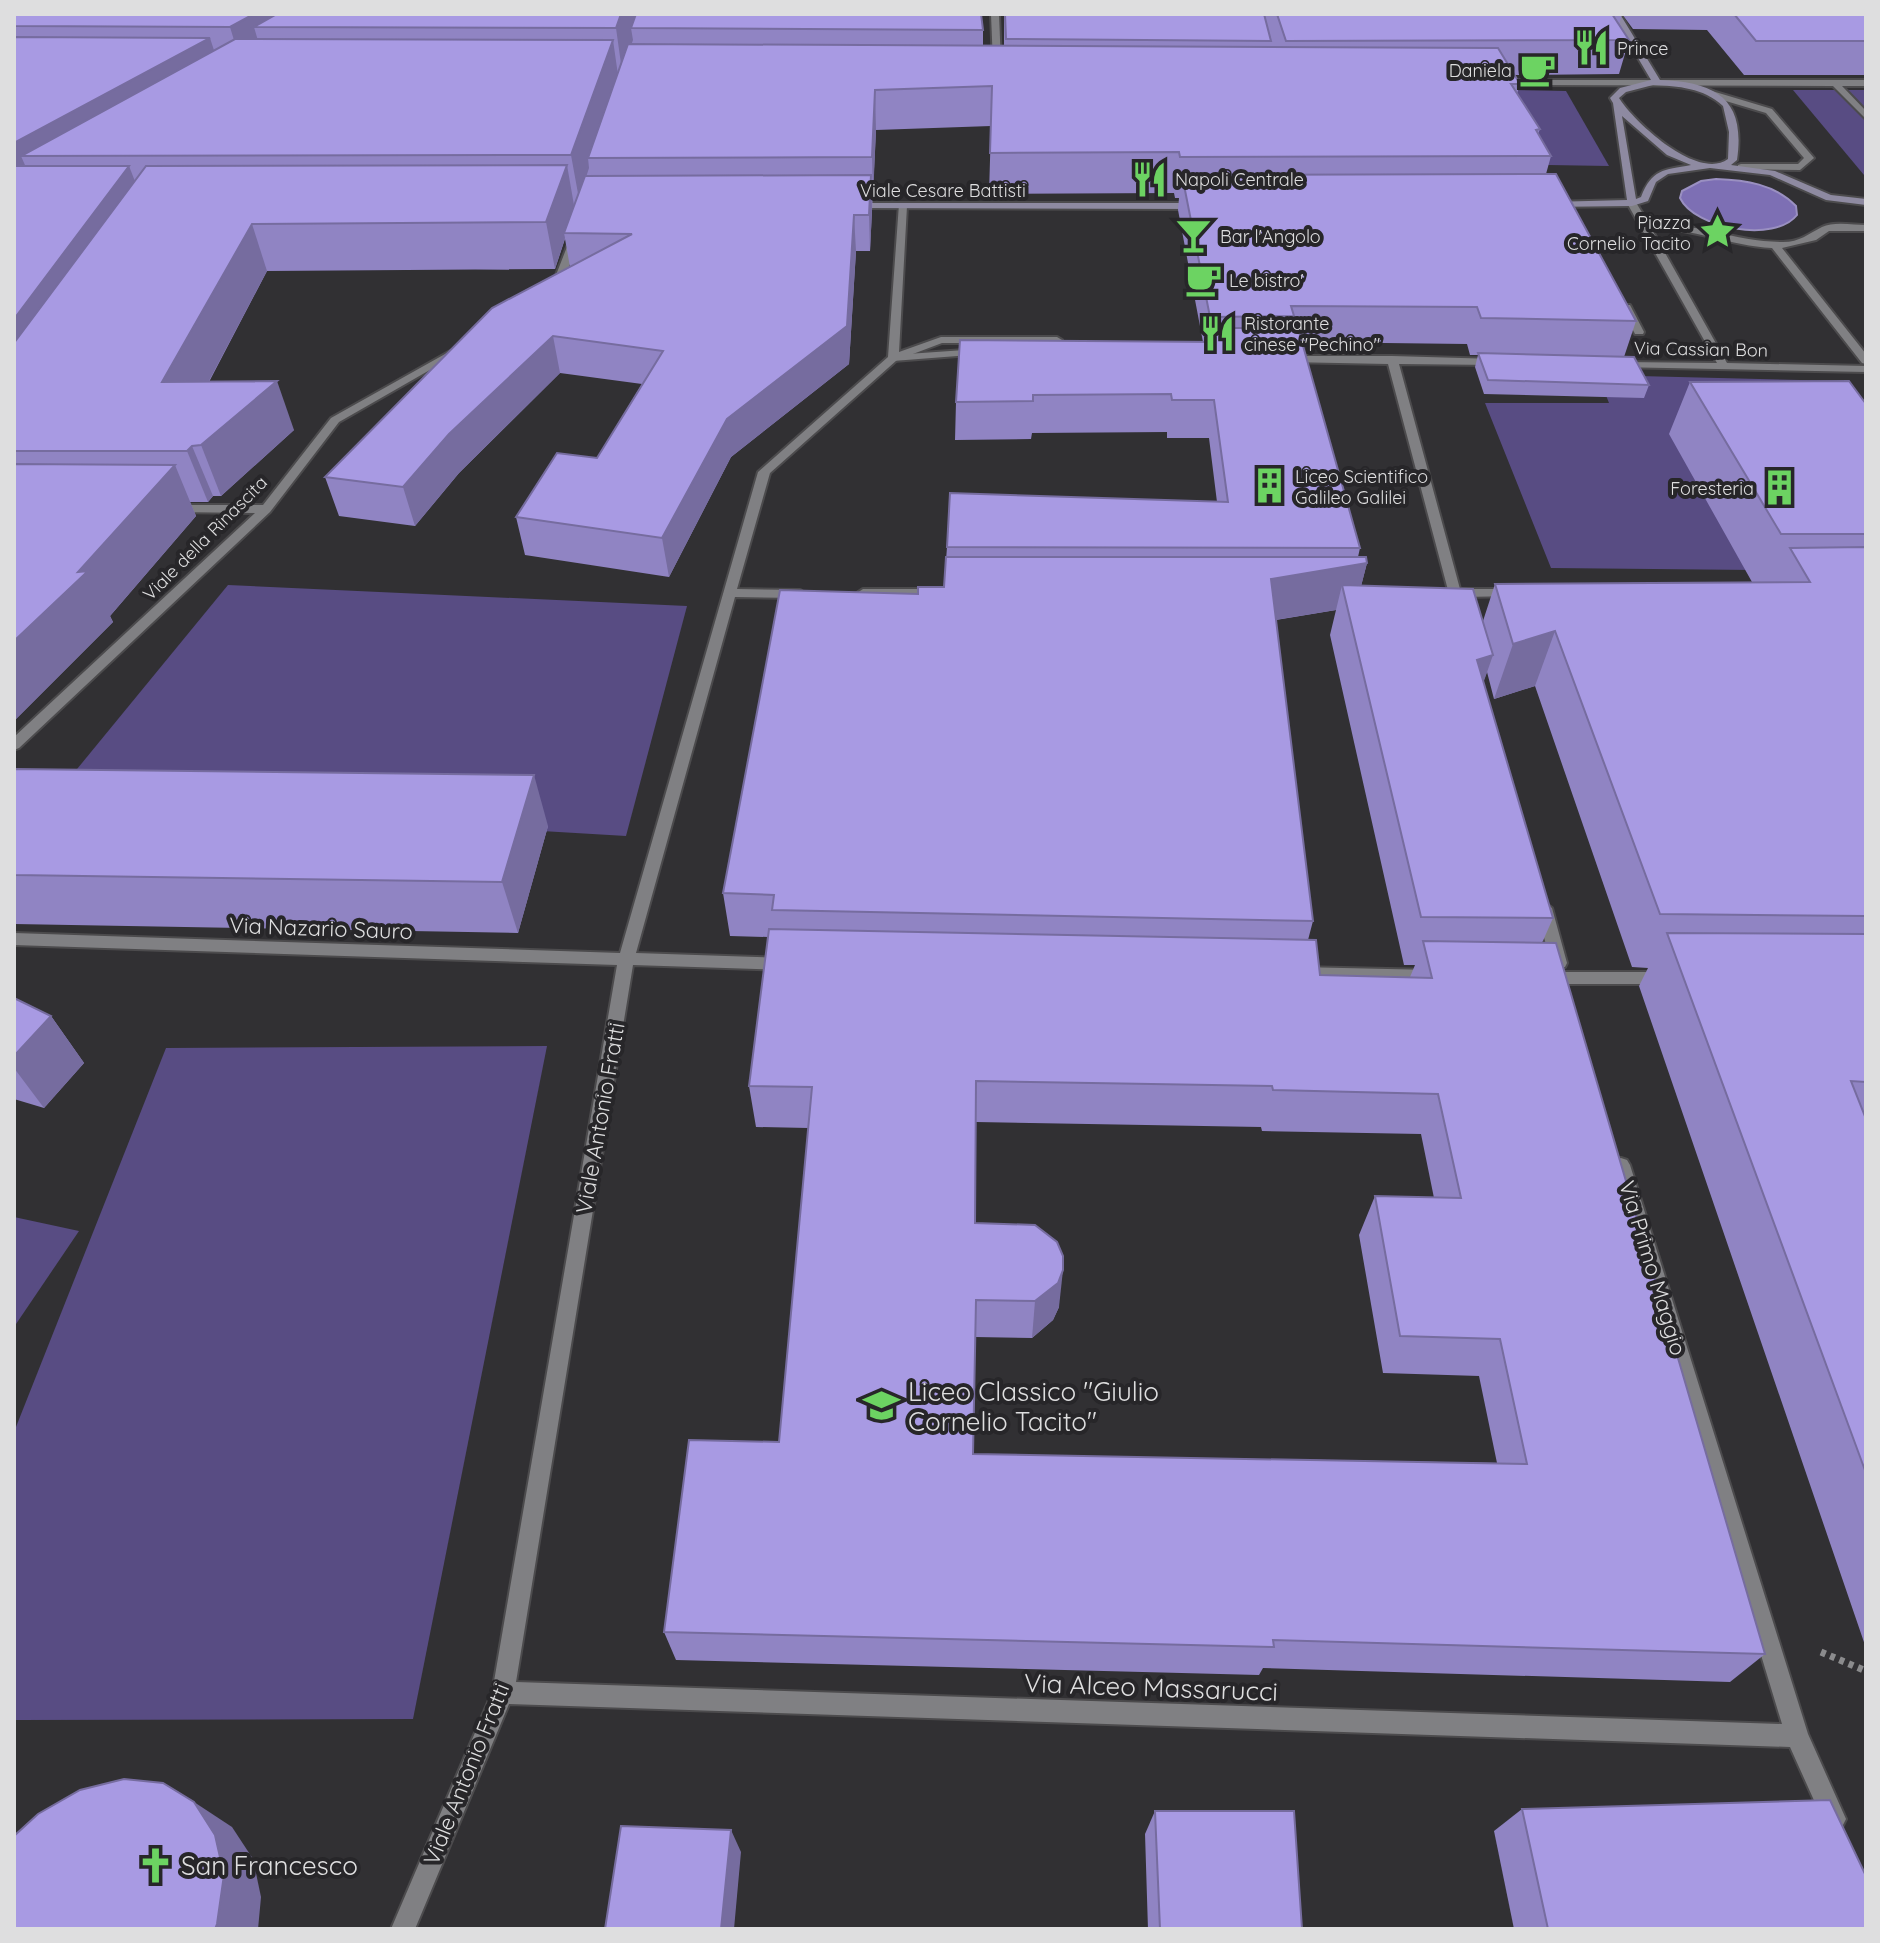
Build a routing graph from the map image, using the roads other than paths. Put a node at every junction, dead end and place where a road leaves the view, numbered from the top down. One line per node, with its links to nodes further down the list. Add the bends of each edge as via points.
1 (995, 14): 3 (street)
2 (1616, 14): 5 (street)
3 (998, 79)
4 (1493, 83): 5 (street)
5 (1657, 83): 6 (street); 8 (street); 9 (street, via 1627,86 1614,98)
6 (1835, 83): 7 (street); 10 (street)
7 (1866, 83)
8 (1712, 94): 12 (street, via 1730,109 1734,152); 13 (street, via 1769,111 1809,158 1800,167)
9 (1616, 105): 11 (street, via 1670,153); 15 (street)
10 (1866, 116)
11 (1700, 166): 12 (street); 15 (street, via 1665,172 1652,181 1645,199)
12 (1724, 166): 13 (street)
13 (1741, 167): 14 (street, via 1772,173 1829,198)
14 (1866, 202)
15 (1632, 203): 17 (street, via 1572,209); 21 (street)
16 (833, 205): 18 (street, Viale Cesare Battisti)
17 (1539, 205)
18 (902, 206): 19 (street, Viale Cesare Battisti); 29 (street)
19 (1217, 206)
20 (582, 217): 25 (street, via 561,275)
21 (1644, 225): 23 (street, via 1681,226 1711,237); 36 (street)
22 (1866, 228): 23 (street, via 1827,228 1799,242)
23 (1774, 244): 33 (street)
24 (1617, 291): 26 (street)
25 (547, 295)
26 (1639, 332)
27 (472, 343): 39 (street, Viale della Rinascita, via 335,420)
28 (1044, 352): 29 (street)
29 (893, 358): 31 (street, via 941,340 1057,340 1059,360); 40 (street, Viale Antonio Fratti, via 764,472)
30 (1392, 359): 32 (street); 34 (street); 44 (street)
31 (1074, 360)
32 (1283, 360)
33 (1866, 361)
34 (1516, 363)
35 (1609, 365): 36 (street, Via Cassian Bon)
36 (1724, 367): 37 (street, Via Cassian Bon)
37 (1866, 369)
38 (156, 508): 39 (street)
39 (266, 509): 48 (street, Viale della Rinascita)
40 (729, 593): 46 (street); 51 (street, Viale Antonio Fratti)
41 (847, 593): 42 (street)
42 (959, 593)
43 (1438, 593): 44 (street)
44 (1454, 593): 45 (street); 47 (street)
45 (1534, 593)
46 (815, 594)
47 (1463, 624)
48 (14, 745)
49 (1538, 886): 57 (street)
50 (14, 939): 51 (street, Via Nazario Sauro)
51 (626, 961): 52 (street, Via Nazario Sauro); 59 (street, Viale Antonio Fratti)
52 (801, 964)
53 (1278, 973): 54 (street)
54 (1453, 976)
55 (1532, 978): 57 (street)
56 (1675, 978): 57 (street)
57 (1566, 986)
58 (1615, 1145): 60 (street, Via Primo Maggio)
59 (503, 1693): 60 (street, Via Alceo Massarucci); 62 (street, Viale Antonio Fratti)
60 (1797, 1736): 61 (street, Via Primo Maggio)
61 (1841, 1833)
62 (403, 1929)

